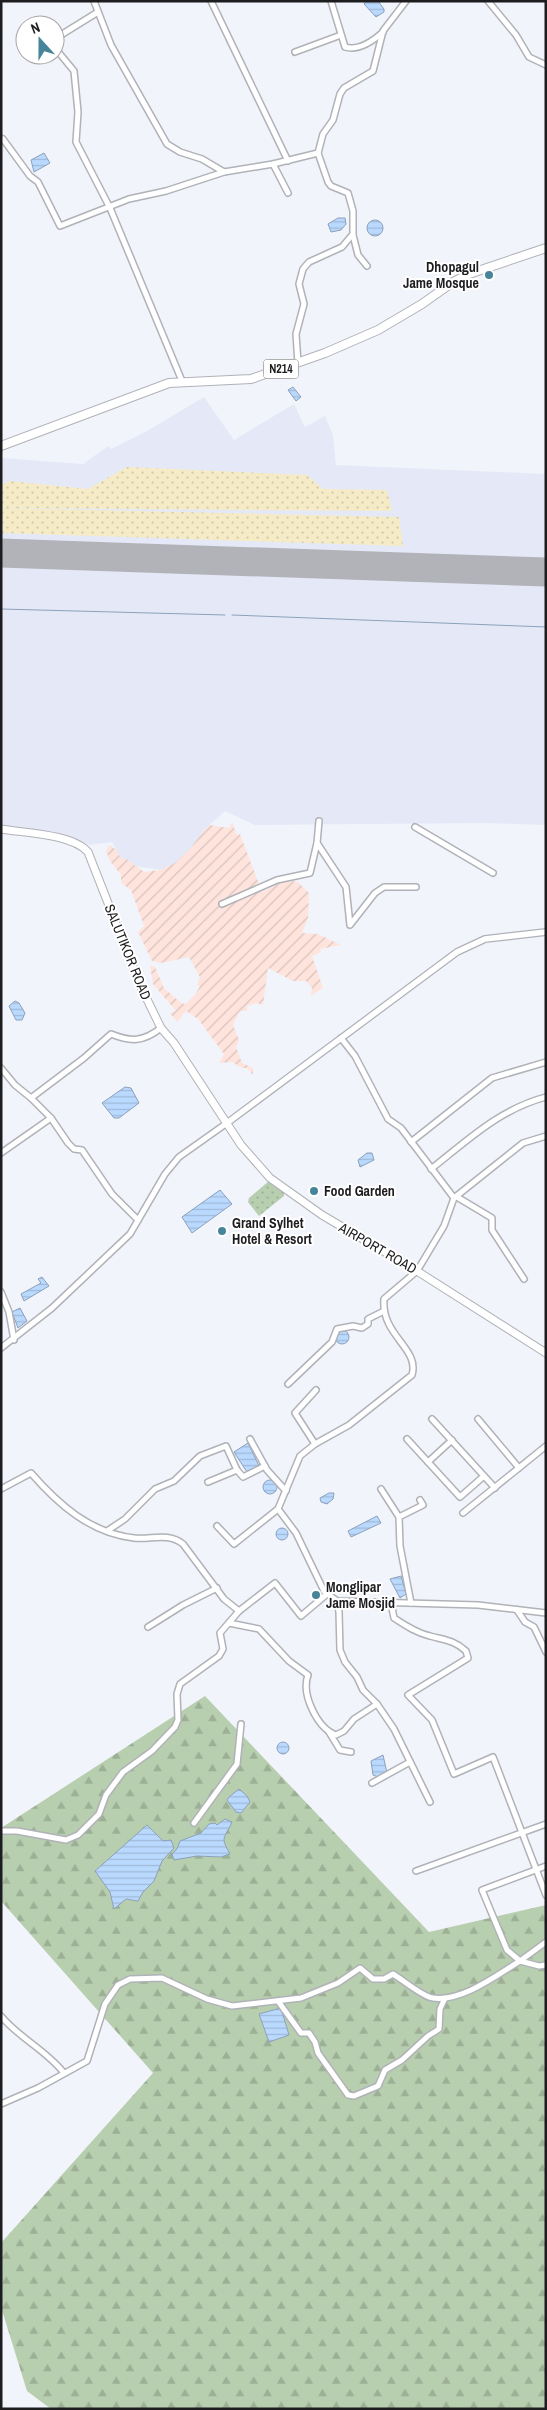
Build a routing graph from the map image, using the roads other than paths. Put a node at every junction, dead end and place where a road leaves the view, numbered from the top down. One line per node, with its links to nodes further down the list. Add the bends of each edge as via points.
1 (94, 1): 6 (street)
2 (210, 1): 15 (street)
3 (331, 1): 9 (street)
4 (406, 1): 8 (street)
5 (488, 1): 12 (street, via 516,35 529,57)
6 (98, 12): 7 (street); 17 (street, via 111,45 168,144 180,152 202,158)
7 (65, 32)
8 (383, 32): 9 (street, via 364,44 349,48 345,47); 14 (street, via 373,70 340,94 333,120 323,134)
9 (341, 35): 10 (street)
10 (295, 52)
11 (65, 60): 19 (street, via 74,71 78,112 76,142)
12 (546, 65)
13 (3, 139): 19 (street, via 38,182 60,226)
14 (318, 153): 15 (street); 20 (street, via 328,182 348,193 353,211)
15 (288, 161): 16 (street)
16 (273, 164): 17 (street); 18 (street)
17 (224, 172): 19 (street)
18 (288, 193)
19 (110, 208): 24 (street)
20 (353, 234): 22 (street, via 358,255); 23 (street, via 342,247 309,262 303,269 299,284 304,304 296,334)
21 (546, 248): 23 (highway, N214, via 469,274 378,330)
22 (367, 266)
23 (298, 363): 24 (highway, N214, via 252,379)
24 (182, 381): 25 (highway, N214, via 148,389)
25 (1, 446)
26 (319, 821): 29 (street)
27 (416, 827): 30 (street)
28 (1, 829): 34 (main road, SALUTIKOR ROAD, via 70,840 88,852 141,987)
29 (317, 843): 31 (street, via 346,887 350,925 375,892 384,888); 32 (street, via 310,872 277,880)
30 (493, 873)
31 (416, 887)
32 (222, 904)
33 (546, 932): 35 (street, via 485,939 457,952)
34 (161, 1028): 41 (street, via 138,1041 111,1034); 43 (main road, SALUTIKOR ROAD)
35 (341, 1038): 43 (street); 45 (street, via 355,1056 388,1119 401,1128)
36 (546, 1062): 45 (street, via 492,1078)
37 (1, 1068): 38 (street)
38 (8, 1077): 39 (street); 41 (street)
39 (1, 1081)
40 (546, 1097): 47 (street, via 501,1114)
41 (31, 1098): 42 (street)
42 (51, 1118): 46 (street); 49 (street, via 68,1143 74,1149 82,1150 112,1194)
43 (227, 1123): 49 (street, via 179,1157); 50 (main road, AIRPORT ROAD, via 256,1165 270,1178 322,1215)
44 (546, 1136): 48 (street, via 523,1143)
45 (411, 1142): 47 (street)
46 (1, 1153)
47 (431, 1169): 48 (street)
48 (456, 1198): 50 (street, via 444,1226); 51 (street, via 492,1218 492,1230)
49 (138, 1220): 54 (street, via 130,1234)
50 (417, 1271): 53 (street, via 384,1300); 56 (main road, AIRPORT ROAD)
51 (524, 1279)
52 (1, 1292): 54 (street)
53 (384, 1311): 57 (street, via 368,1320 362,1328 337,1329 332,1342); 64 (street, via 393,1334 411,1354 415,1365 412,1375 349,1425)
54 (14, 1340): 55 (street)
55 (1, 1348)
56 (546, 1353)
57 (288, 1384)
58 (316, 1390): 64 (street, via 295,1413)
59 (432, 1418): 63 (street)
60 (478, 1420): 68 (street)
61 (250, 1439): 67 (street)
62 (407, 1439): 66 (street)
63 (452, 1440): 66 (street); 70 (street)
64 (315, 1444): 75 (street, via 300,1456)
65 (546, 1446): 68 (street)
66 (428, 1462): 70 (street, via 460,1497)
67 (264, 1466): 69 (street, via 243,1477); 75 (street)
68 (519, 1468): 72 (street)
69 (237, 1470): 71 (street); 81 (street, via 226,1446 200,1456 174,1482 154,1489 125,1519)
70 (484, 1476): 72 (street)
71 (208, 1482)
72 (495, 1488): 78 (street)
73 (1, 1489): 81 (street, via 30,1473 67,1510)
74 (381, 1489): 79 (street)
75 (286, 1491): 77 (street)
76 (420, 1500): 79 (street, via 423,1505)
77 (278, 1509): 80 (street, via 234,1544); 83 (street, via 296,1533)
78 (463, 1513)
79 (398, 1517): 86 (street)
80 (217, 1526)
81 (107, 1532): 82 (street, via 135,1538 175,1539 183,1544)
82 (217, 1588): 88 (street); 91 (street)
83 (328, 1594): 84 (street); 88 (street, via 301,1616 275,1583)
84 (337, 1601): 85 (street); 93 (street, via 340,1650 363,1690)
85 (391, 1602): 86 (street); 103 (street, via 394,1618 411,1629 446,1638 466,1651 468,1658 408,1695 432,1720 454,1774 494,1757)
86 (411, 1603): 87 (street)
87 (517, 1610): 89 (street); 92 (street, via 525,1622 534,1627)
88 (239, 1612): 90 (street)
89 (546, 1613)
90 (229, 1623): 95 (street, via 259,1629 288,1661 304,1670 308,1675 305,1684 308,1698); 102 (street, via 220,1633 223,1649 219,1656 180,1684 175,1727 152,1751 124,1772 106,1795 100,1814 78,1835 66,1840)
91 (148, 1627)
92 (546, 1652)
93 (377, 1704): 95 (street, via 354,1719 344,1731 336,1735); 97 (street)
94 (241, 1724): 100 (street, via 237,1764)
95 (328, 1732): 96 (street, via 340,1750)
96 (351, 1752)
97 (410, 1762): 98 (street); 99 (street)
98 (372, 1783)
99 (430, 1802)
100 (194, 1823)
101 (546, 1824): 103 (street)
102 (1, 1831)
103 (523, 1832): 105 (street); 106 (street)
104 (546, 1866): 105 (street)
105 (536, 1869): 107 (street); 109 (street, via 482,1890 507,1950)
106 (416, 1871)
107 (546, 1895)
108 (546, 1942): 109 (street)
109 (520, 1961): 110 (street); 111 (street, via 475,1989)
110 (546, 1965)
111 (445, 1998): 112 (street, via 431,1998 393,1974 384,1979 373,1979 360,1968 338,1983 301,1998); 112 (street, via 440,2009 439,2029 402,2060 384,2070 378,2086 354,2096 348,2095 318,2053 309,2033 301,2033)
112 (278, 2002): 114 (street, via 232,2006 207,1999 162,1978 130,1979 118,1984 105,2004 87,2061)
113 (1, 2016): 114 (street)
114 (64, 2073): 115 (street)
115 (1, 2104)

